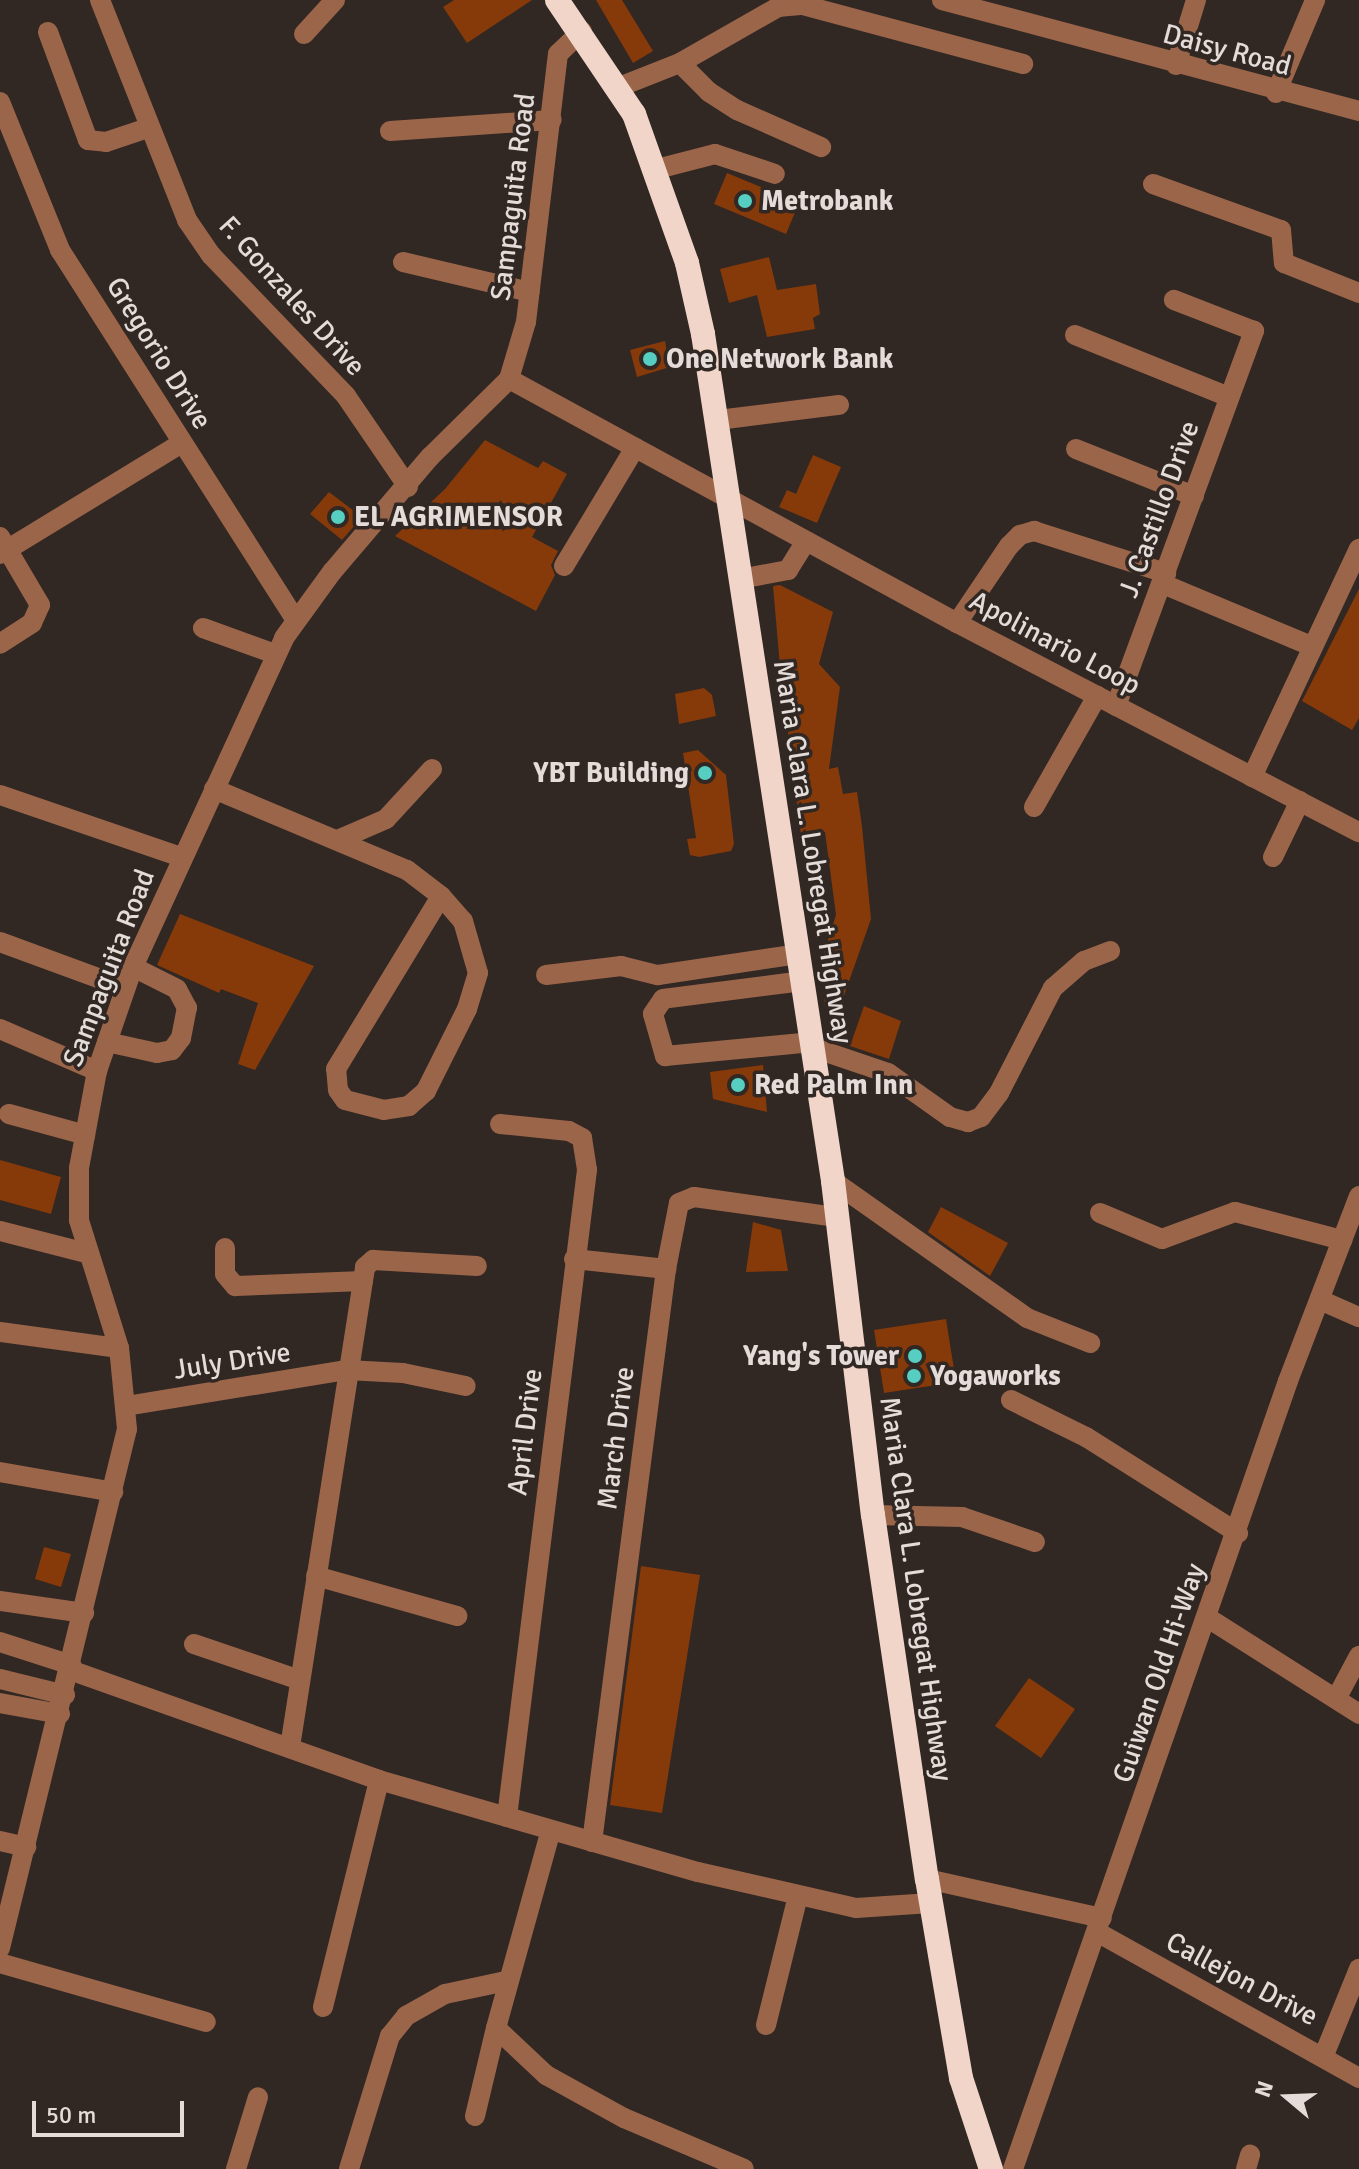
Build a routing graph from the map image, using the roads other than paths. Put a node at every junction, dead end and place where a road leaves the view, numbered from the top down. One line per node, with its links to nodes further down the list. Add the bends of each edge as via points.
1 (100, 0): 18 (street, F. Gonzales Drive)
2 (335, 0): 9 (street)
3 (557, 0): 7 (highway, Maria Clara L. Lobregat Highway)
4 (942, 0): 12 (street, Daisy Road)
5 (1196, 0): 12 (street)
6 (1315, 0): 14 (street)
7 (582, 31): 13 (highway, Maria Clara L. Lobregat Highway); 17 (street, Sampaguita Road, via 558,54)
8 (48, 32): 18 (street, via 88,140 106,142)
9 (304, 34)
10 (680, 63): 11 (street, via 778,7 803,5); 13 (street); 20 (street, via 737,110)
11 (1023, 64)
12 (1176, 65): 14 (street, Daisy Road)
13 (619, 87): 21 (highway, Maria Clara L. Lobregat Highway)
14 (1276, 93): 16 (street, Daisy Road)
15 (0, 102): 33 (street, Gregorio Drive, via 60,250)
16 (1359, 111)
17 (552, 120): 19 (street); 25 (street, Sampaguita Road)
18 (148, 128): 36 (street, F. Gonzales Drive, via 187,220 211,255 346,396)
19 (390, 131)
20 (821, 147)
21 (657, 169): 22 (street, via 715,154); 32 (highway, Maria Clara L. Lobregat Highway, via 687,263)
22 (775, 174)
23 (1153, 184): 26 (street, via 1281,230 1284,263)
24 (403, 262): 25 (street)
25 (530, 292): 29 (street, Sampaguita Road)
26 (1359, 293)
27 (1174, 300): 30 (street, J. Castillo Drive, via 1254,331)
28 (1075, 335): 30 (street)
29 (509, 379): 34 (street); 36 (street, Sampaguita Road, via 430,457)
30 (1229, 397): 37 (street, J. Castillo Drive)
31 (839, 405): 32 (street)
32 (718, 420): 38 (highway, Maria Clara L. Lobregat Highway)
33 (182, 443): 40 (street); 45 (street, Gregorio Drive)
34 (635, 448): 38 (street); 42 (street)
35 (1076, 449): 37 (street)
36 (408, 487): 45 (street, Sampaguita Road)
37 (1194, 496): 44 (street, J. Castillo Drive)
38 (727, 499): 39 (street, Apolinario Loop); 43 (highway, Maria Clara L. Lobregat Highway)
39 (806, 541): 43 (street, via 788,570); 46 (street, Apolinario Loop)
40 (3, 547): 48 (street, via 40,605 32,623)
41 (1359, 549): 49 (street)
42 (564, 566)
43 (740, 579): 66 (highway, Maria Clara L. Lobregat Highway)
44 (1164, 579): 46 (street, via 1034,531 1009,546); 49 (street); 52 (street, J. Castillo Drive)
45 (296, 620): 50 (street, Sampaguita Road)
46 (957, 623): 51 (street, Apolinario Loop)
47 (203, 628): 50 (street)
48 (0, 644)
49 (1311, 646): 54 (street)
50 (275, 654): 55 (street, Sampaguita Road)
51 (1097, 696): 52 (street, Apolinario Loop); 58 (street)
52 (1116, 706): 54 (street, Apolinario Loop)
53 (432, 769): 60 (street, via 386,819)
54 (1252, 777): 57 (street, Apolinario Loop)
55 (214, 789): 60 (street); 61 (street, Sampaguita Road)
56 (0, 795): 61 (street)
57 (1300, 801): 59 (street, Apolinario Loop); 62 (street)
58 (1034, 807)
59 (1359, 832)
60 (340, 839): 63 (street, via 407,870)
61 (181, 857): 67 (street, Sampaguita Road)
62 (1273, 857)
63 (441, 896): 63 (street, via 463,921 472,944 478,973 467,1009 426,1091 409,1106 384,1110 345,1100 336,1069)
64 (0, 942): 70 (street)
65 (1110, 951): 73 (street, via 1084,961 1053,988 999,1093 981,1117 968,1122 950,1117 888,1073)
66 (799, 954): 68 (street, via 658,975 621,966); 69 (highway, Maria Clara L. Lobregat Highway)
67 (133, 967): 70 (street, Sampaguita Road); 72 (street, via 177,989 187,1008 181,1038 172,1050 157,1053)
68 (546, 975)
69 (803, 981): 73 (highway, Maria Clara L. Lobregat Highway); 73 (street, via 663,999 653,1014 665,1056)
70 (125, 988): 72 (street, Sampaguita Road)
71 (0, 1029): 74 (street)
72 (107, 1042): 74 (street, Sampaguita Road)
73 (813, 1045): 78 (highway, Maria Clara L. Lobregat Highway)
74 (97, 1071): 77 (street, Sampaguita Road)
75 (9, 1114): 77 (street)
76 (500, 1124): 86 (street, April Drive, via 569,1131 582,1138 587,1170)
77 (85, 1135): 85 (street, Sampaguita Road, via 79,1220)
78 (833, 1181): 81 (highway, Maria Clara L. Lobregat Highway); 93 (street, via 1027,1318)
79 (1359, 1196): 83 (street, Guiwan Old Hi-Way)
80 (1100, 1213): 83 (street, via 1162,1239 1235,1212)
81 (837, 1217): 88 (street, March Drive, via 684,1199 677,1210); 101 (highway, Maria Clara L. Lobregat Highway)
82 (0, 1231): 85 (street)
83 (1342, 1240): 90 (street, Guiwan Old Hi-Way)
84 (225, 1248): 89 (street, via 225,1274 235,1286)
85 (86, 1253): 94 (street, Sampaguita Road)
86 (574, 1259): 88 (street); 121 (street, April Drive)
87 (477, 1266): 89 (street, via 373,1260)
88 (666, 1269): 124 (street, March Drive)
89 (363, 1281): 95 (street)
90 (1320, 1300): 91 (street); 102 (street, Guiwan Old Hi-Way)
91 (1359, 1317)
92 (0, 1332): 94 (street)
93 (1090, 1343)
94 (119, 1348): 98 (street, Sampaguita Road)
95 (347, 1370): 96 (street, July Drive, via 403,1373); 98 (street, July Drive); 104 (street)
96 (466, 1386)
97 (1011, 1400): 102 (street, via 1086,1437)
98 (126, 1406): 100 (street, Sampaguita Road, via 127,1429)
99 (0, 1472): 100 (street)
100 (113, 1492): 106 (street, Sampaguita Road)
101 (873, 1515): 103 (street, via 962,1517); 126 (highway, Maria Clara L. Lobregat Highway)
102 (1238, 1533): 108 (street, Guiwan Old Hi-Way)
103 (1035, 1542)
104 (316, 1576): 107 (street); 114 (street)
105 (0, 1601): 106 (street)
106 (84, 1613): 112 (street, Sampaguita Road)
107 (457, 1616)
108 (1208, 1618): 115 (street); 128 (street, Guiwan Old Hi-Way)
109 (0, 1642): 112 (street, Callejon Drive)
110 (194, 1644): 114 (street)
111 (1359, 1656): 115 (street)
112 (70, 1667): 117 (street, Sampaguita Road); 119 (street, Callejon Drive)
113 (0, 1679): 117 (street)
114 (300, 1680): 119 (street)
115 (1336, 1699): 118 (street)
116 (0, 1703): 117 (street)
117 (62, 1705): 125 (street, Sampaguita Road)
118 (1359, 1714)
119 (290, 1747): 120 (street, Callejon Drive)
120 (379, 1780): 121 (street, Callejon Drive); 133 (street)
121 (507, 1817): 122 (street, Callejon Drive)
122 (551, 1830): 124 (street, Callejon Drive); 132 (street)
123 (0, 1841): 125 (street)
124 (592, 1842): 127 (street, Callejon Drive)
125 (26, 1847): 129 (street, Sampaguita Road)
126 (929, 1891): 127 (street, Callejon Drive, via 876,1910); 128 (street, Callejon Drive); 144 (highway, Maria Clara L. Lobregat Highway, via 961,2078)
127 (798, 1896): 135 (street)
128 (1099, 1925): 137 (street, Callejon Drive); 145 (street, Guiwan Old Hi-Way)
129 (0, 1948)
130 (0, 1963): 134 (street)
131 (1359, 1969): 137 (street)
132 (506, 1981): 136 (street); 142 (street, via 445,1994 406,2016 390,2036)
133 (323, 2007)
134 (206, 2022)
135 (766, 2025)
136 (496, 2028): 140 (street); 143 (street, via 546,2075 624,2118)
137 (1324, 2055): 138 (street, Callejon Drive)
138 (1359, 2078)
139 (258, 2097): 141 (street)
140 (475, 2116)
141 (236, 2169)
142 (349, 2169)
143 (744, 2169)
144 (991, 2169)
145 (1013, 2169)

